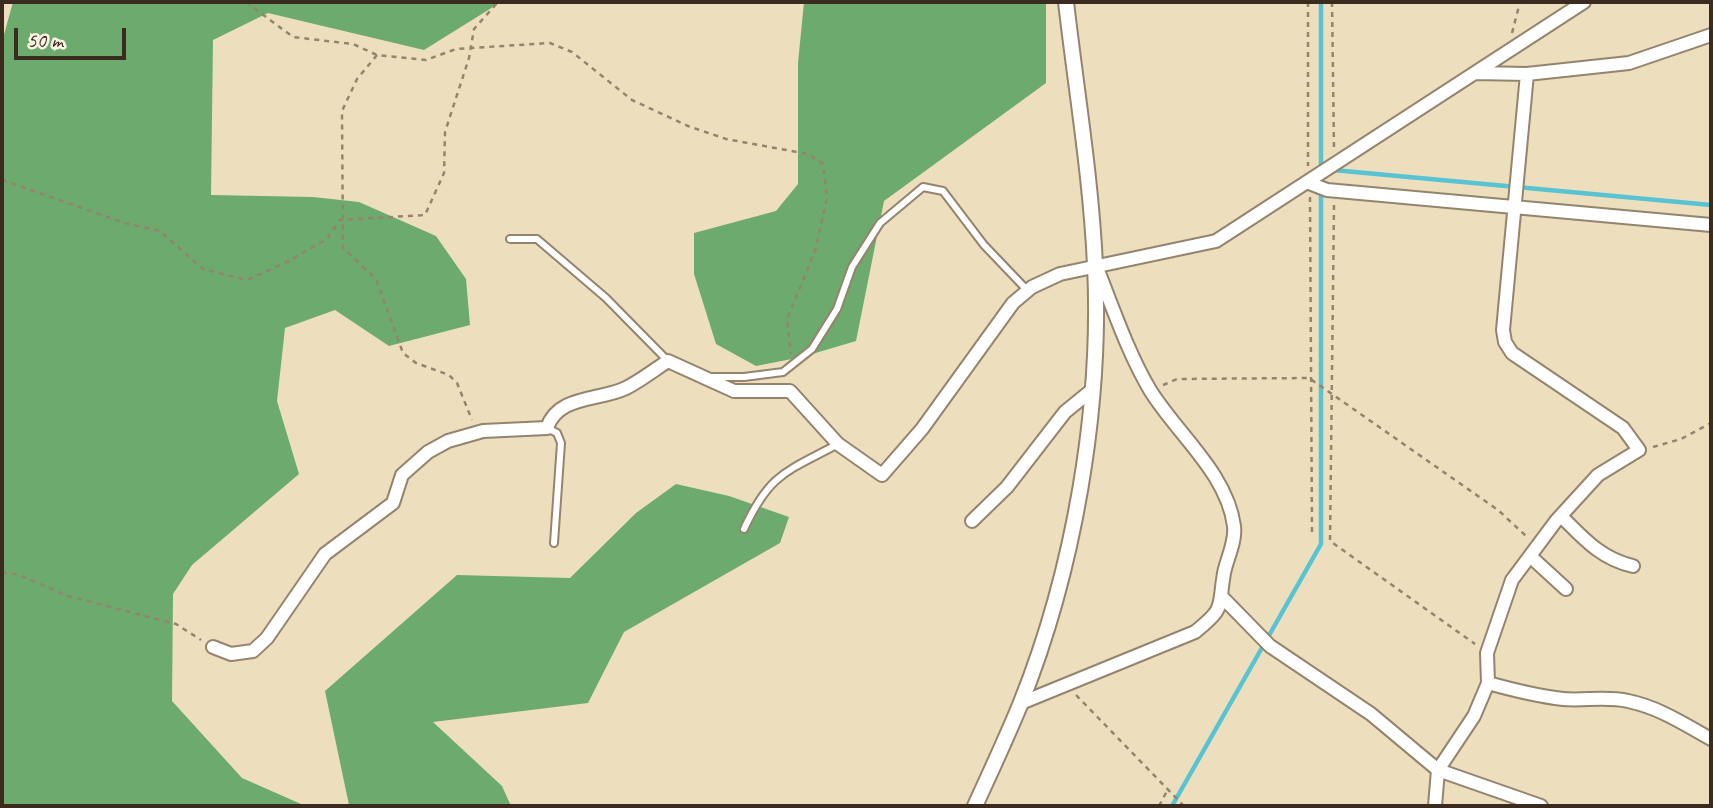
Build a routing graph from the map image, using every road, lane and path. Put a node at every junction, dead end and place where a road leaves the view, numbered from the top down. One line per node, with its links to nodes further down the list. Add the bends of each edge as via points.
1 (246, 2): 11 (path, via 293,37 354,44)
2 (498, 2): 9 (path, via 474,29)
3 (1066, 2): 22 (street)
4 (1308, 2): 16 (path)
5 (1332, 2): 14 (path)
6 (1520, 2): 10 (path)
7 (1584, 2): 10 (street)
8 (1711, 35): 13 (street, via 1629,63)
9 (472, 47): 11 (path, via 426,60); 19 (path, via 445,132 444,173 425,215); 25 (path, via 550,43 572,52 632,100 688,126 726,139 808,153 823,164 827,198 816,251 787,319)
10 (1508, 52): 12 (street)
11 (377, 55): 19 (path, via 357,79 342,111)
12 (1475, 73): 13 (street); 14 (street)
13 (1527, 74): 18 (street)
14 (1334, 166): 16 (street)
15 (2, 180): 19 (path, via 159,231 204,269 247,280 327,239)
16 (1308, 183): 17 (street); 22 (street, via 1216,241); 27 (path)
17 (1334, 191): 18 (street); 30 (path)
18 (1517, 209): 20 (street); 35 (street, via 1505,342 1512,353 1623,428)
19 (340, 220): 33 (path, via 343,248 376,279 403,353 457,383)
20 (1711, 225)
21 (510, 239): 24 (lane, via 537,239 606,298)
22 (1095, 264): 23 (street); 28 (street); 29 (street)
23 (1027, 290): 25 (lane, via 984,245 943,191 923,187 880,223 843,284 837,309 812,349); 34 (street, via 922,429 882,474)
24 (668, 361): 26 (street); 32 (street, via 625,388 568,403)
25 (793, 365): 26 (lane, via 783,372)
26 (703, 377): 34 (street, via 734,391 790,391)
27 (1309, 378): 29 (path, via 1177,379); 30 (path); 39 (path)
28 (1092, 390): 37 (street, via 1065,412 1007,487); 50 (street, via 1062,570)
29 (1150, 390): 45 (street, via 1226,499 1234,528)
30 (1330, 390): 41 (path, via 1498,510); 47 (path, via 1330,541)
31 (1711, 423): 35 (path, via 1681,439)
32 (547, 428): 33 (street); 40 (lane, via 558,433 561,443)
33 (478, 433): 46 (street, via 448,441 402,474 393,503 325,554 253,651 231,654)
34 (838, 444): 38 (lane, via 777,477 758,498)
35 (1639, 450): 36 (street, via 1598,475)
36 (1561, 516): 41 (street); 42 (street, via 1592,547 1614,562)
37 (972, 521)
38 (744, 529)
39 (1312, 533)
40 (554, 543)
41 (1534, 552): 44 (street); 47 (street, via 1512,580)
42 (1633, 566)
43 (2, 572): 46 (path, via 68,596 176,624)
44 (1566, 589)
45 (1223, 598): 49 (street, via 1212,618 1195,632); 52 (street, via 1270,646 1371,714)
46 (213, 647)
47 (1487, 653): 48 (street)
48 (1488, 683): 51 (street, via 1566,699 1629,701 1666,713); 52 (street, via 1474,716)
49 (1066, 685): 50 (street); 53 (path)
50 (1021, 703): 54 (street)
51 (1711, 739)
52 (1438, 770): 57 (street); 58 (street)
53 (1168, 789): 55 (path); 56 (path)
54 (975, 806)
55 (1159, 806)
56 (1184, 806)
57 (1435, 806)
58 (1541, 806)

